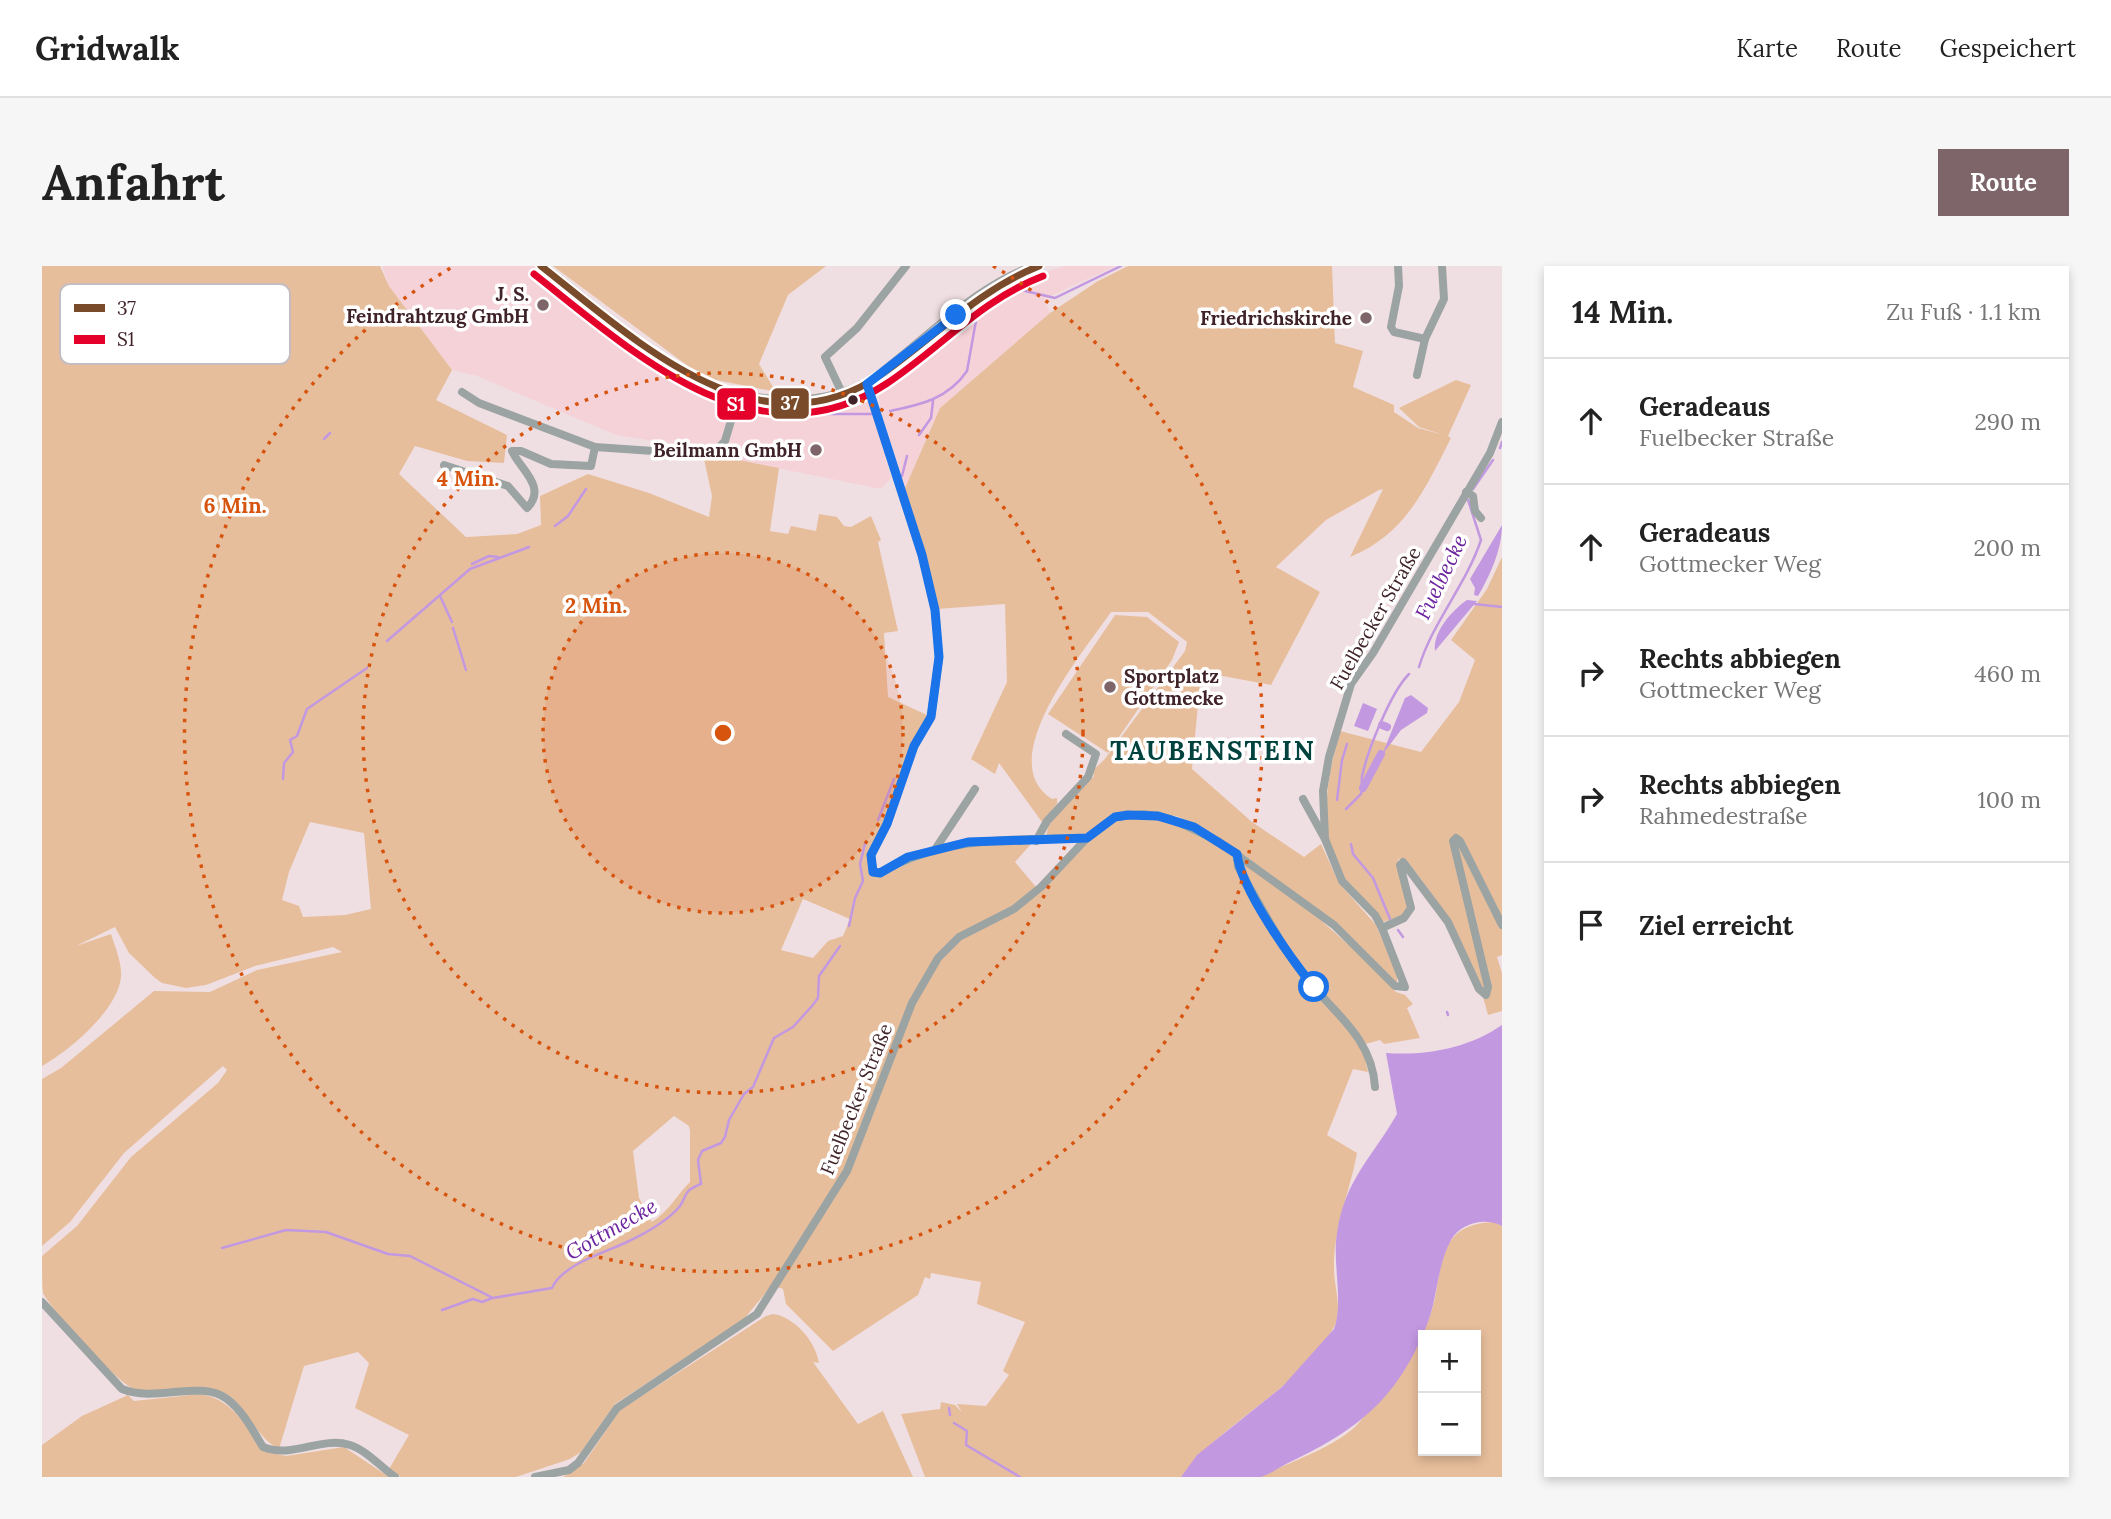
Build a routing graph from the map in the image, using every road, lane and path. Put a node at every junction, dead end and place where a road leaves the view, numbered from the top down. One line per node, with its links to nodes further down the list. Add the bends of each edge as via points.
1 (541, 266): 11 (main road, via 670,364)
2 (906, 266): 10 (street, via 857,328 825,357)
3 (1039, 266): 8 (main road, via 988,290)
4 (1398, 266): 6 (street, via 1391,327 1394,332)
5 (1442, 266): 6 (street, via 1444,299)
6 (1425, 339): 7 (street)
7 (1417, 375)
8 (867, 384): 10 (main road); 23 (street, via 922,555 935,610 939,657 931,717 914,746 887,824 871,855 873,872)
9 (461, 392): 13 (street, via 478,403)
10 (843, 396): 11 (main road, via 793,402)
11 (737, 400): 13 (street, via 724,441 713,453)
12 (1502, 422): 15 (street, Fuelbecker Straße, via 1490,453)
13 (596, 447): 14 (street, via 591,466 562,466 512,451 533,484 527,508 508,486)
14 (444, 465)
15 (1466, 492): 16 (street, via 1473,496); 21 (street, Fuelbecker Straße, via 1351,684 1323,791)
16 (1481, 518)
17 (1066, 734): 22 (street, via 1096,754 1088,777 1047,821)
18 (975, 789): 23 (street)
19 (1303, 799): 21 (street)
20 (1087, 838): 22 (street); 24 (street, Fuelbecker Straße, via 1115,817 1158,816 1194,827); 30 (street, Fuelbecker Straße, via 1014,909 959,936 938,958 912,1003 847,1171 757,1314 617,1408 569,1470)
21 (1325, 839): 26 (street, Fuelbecker Straße, via 1342,881)
22 (1036, 841): 23 (street, via 989,840)
23 (936, 848)
24 (1237, 854): 26 (street, Fuelbecker Straße, via 1334,925 1401,989 1404,981); 27 (street, via 1238,867 1302,973 1366,1047)
25 (1502, 925): 26 (street, via 1455,838 1488,987 1486,995 1448,922 1403,862 1410,908 1404,918)
26 (1382, 928)
27 (1375, 1087)
28 (42, 1303): 29 (street, via 122,1389 137,1395 193,1390 217,1394 240,1411 263,1447 289,1452 347,1444)
29 (395, 1477)
30 (535, 1477)

